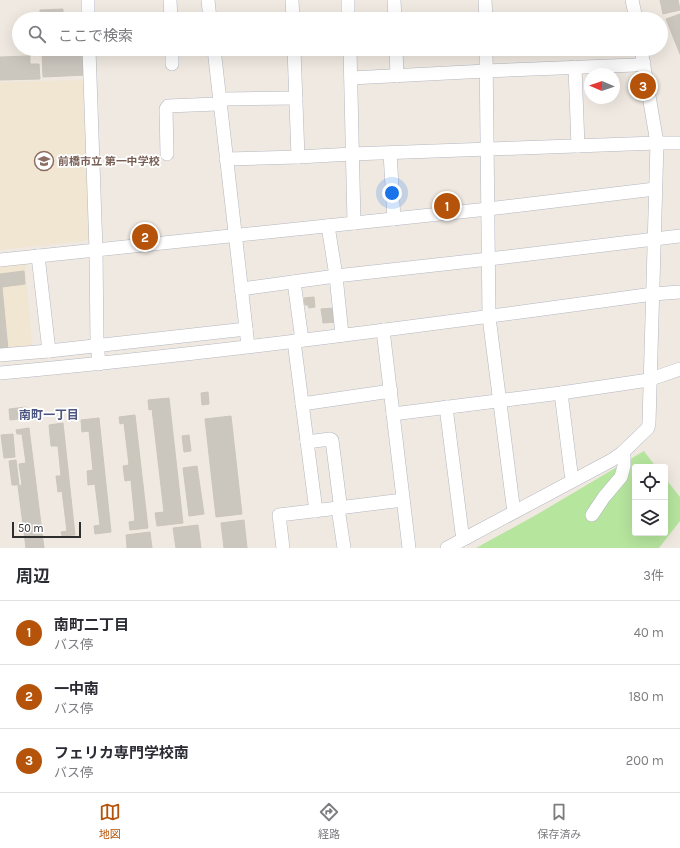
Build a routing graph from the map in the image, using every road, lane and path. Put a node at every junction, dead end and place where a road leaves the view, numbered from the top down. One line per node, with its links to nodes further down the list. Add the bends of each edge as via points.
1 (88, 0): 9 (street)
2 (170, 0): 10 (street)
3 (208, 0): 11 (street)
4 (292, 0): 12 (street)
5 (348, 0): 13 (street)
6 (394, 0): 14 (street)
7 (485, 0): 15 (street)
8 (632, 0): 16 (street)
9 (88, 12)
10 (171, 12)
11 (209, 12)
12 (293, 12)
13 (348, 12)
14 (395, 12)
15 (486, 12)
16 (635, 12)
17 (89, 56): 50 (street)
18 (172, 56): 26 (street)
19 (215, 56): 32 (street)
20 (294, 56): 31 (street)
21 (350, 56): 30 (street)
22 (396, 56): 29 (street)
23 (486, 56): 28 (street)
24 (642, 56): 25 (street)
25 (644, 63): 27 (street); 33 (street)
26 (172, 64)
27 (575, 67): 28 (street); 35 (street)
28 (486, 71): 29 (street); 36 (street)
29 (397, 76): 30 (street)
30 (351, 78): 39 (street)
31 (296, 98): 32 (street); 40 (street)
32 (220, 101): 38 (street, via 217,104 168,106); 41 (street)
33 (657, 143): 34 (street); 35 (street); 42 (street)
34 (680, 143)
35 (578, 146): 36 (street)
36 (487, 149): 37 (street); 43 (street)
37 (390, 152): 39 (street); 44 (street)
38 (167, 154)
39 (352, 154): 40 (street); 45 (street)
40 (298, 157): 41 (street)
41 (226, 159): 47 (street)
42 (655, 189): 43 (street); 49 (street)
43 (488, 209): 44 (street); 52 (street)
44 (394, 219): 45 (street)
45 (354, 223): 46 (street)
46 (328, 226): 47 (street); 54 (street)
47 (235, 236): 50 (street); 56 (street)
48 (680, 236): 49 (street)
49 (655, 238): 52 (street); 58 (street)
50 (96, 250): 51 (street); 64 (street)
51 (38, 256): 53 (street); 66 (street)
52 (489, 259): 54 (street); 59 (street)
53 (0, 260)
54 (336, 276): 55 (street); 62 (street)
55 (294, 282): 56 (street); 63 (street)
56 (241, 289): 60 (street)
57 (680, 292): 58 (street)
58 (653, 294): 59 (street); 71 (street)
59 (489, 317): 61 (street); 74 (street)
60 (246, 329): 64 (street); 65 (street)
61 (383, 330): 62 (street); 72 (street)
62 (342, 335): 63 (street)
63 (298, 340): 65 (street); 75 (street)
64 (98, 346): 66 (street); 68 (street)
65 (248, 346): 68 (street)
66 (49, 351): 67 (street)
67 (0, 355)
68 (99, 364): 70 (street)
69 (680, 369): 71 (street)
70 (0, 373)
71 (651, 379): 73 (street); 79 (street, via 650,423)
72 (391, 392): 75 (street); 77 (street)
73 (561, 393): 74 (street); 80 (street)
74 (500, 401): 76 (street); 84 (street)
75 (302, 404): 78 (street)
76 (446, 407): 77 (street); 86 (street, via 462,533)
77 (393, 414): 81 (street)
78 (307, 442): 82 (street, via 332,440 340,503); 83 (street)
79 (622, 453): 80 (street); 85 (street, via 624,466 621,477)
80 (573, 480): 84 (street)
81 (403, 500): 82 (street); 89 (street)
82 (338, 508): 83 (street); 88 (street)
83 (316, 511): 87 (street, via 279,515)
84 (515, 511): 86 (street)
85 (592, 515)
86 (466, 538): 90 (street)
87 (283, 548)
88 (344, 548)
89 (409, 548)
90 (447, 548)

